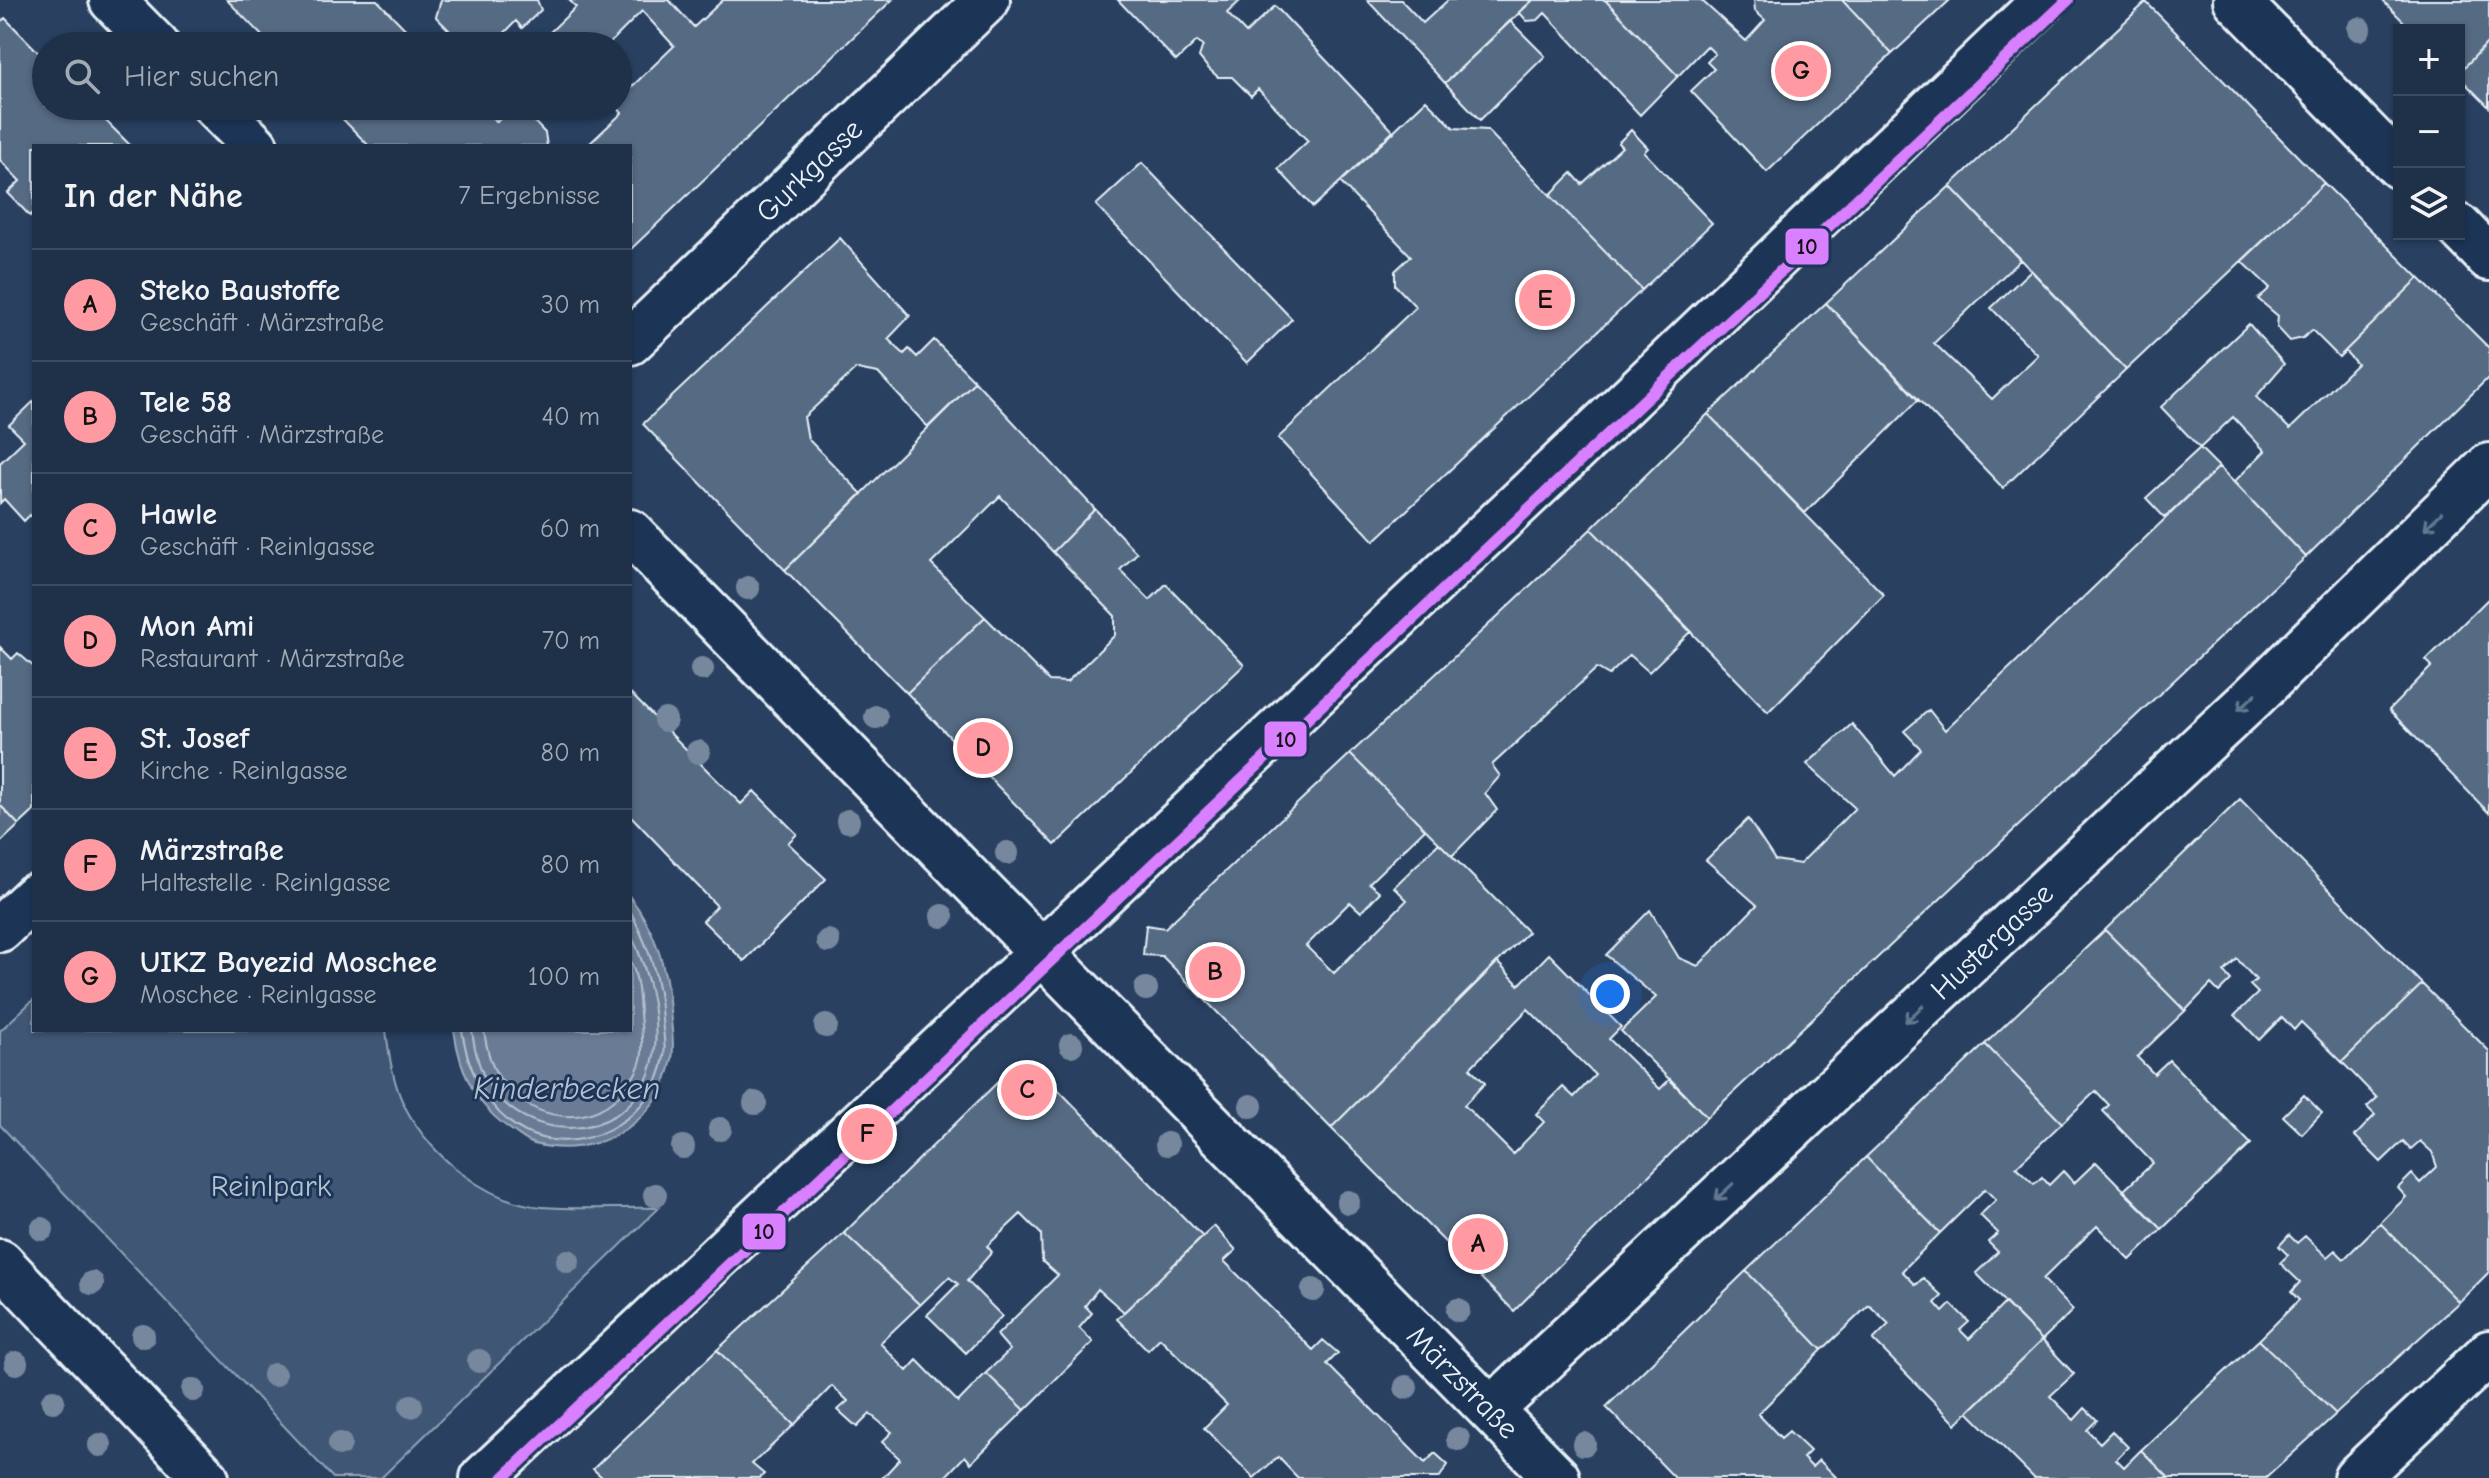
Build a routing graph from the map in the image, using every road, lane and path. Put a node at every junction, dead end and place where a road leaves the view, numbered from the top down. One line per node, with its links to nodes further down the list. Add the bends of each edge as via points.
1 (112, 0): 5 (street)
2 (987, 0): 11 (street, Gurkgasse)
3 (2045, 0): 16 (street, via 1569,456)
4 (2236, 0): 8 (street)
5 (143, 32)
6 (229, 120): 7 (street)
7 (253, 144)
8 (2393, 160)
9 (2465, 233): 10 (street)
10 (2489, 258)
11 (632, 340)
12 (2489, 466): 19 (street, Hustergasse, one-way to 19, via 2252,698)
13 (632, 534): 16 (street, Märzstraße)
14 (32, 899): 15 (street)
15 (0, 929)
16 (1041, 950): 19 (street, Märzstraße); 21 (street)
17 (0, 1262): 20 (street)
18 (2489, 1353): 23 (street)
19 (1491, 1410): 22 (street, Märzstraße)
20 (206, 1478)
21 (483, 1478)
22 (1557, 1478)
23 (2356, 1478)

